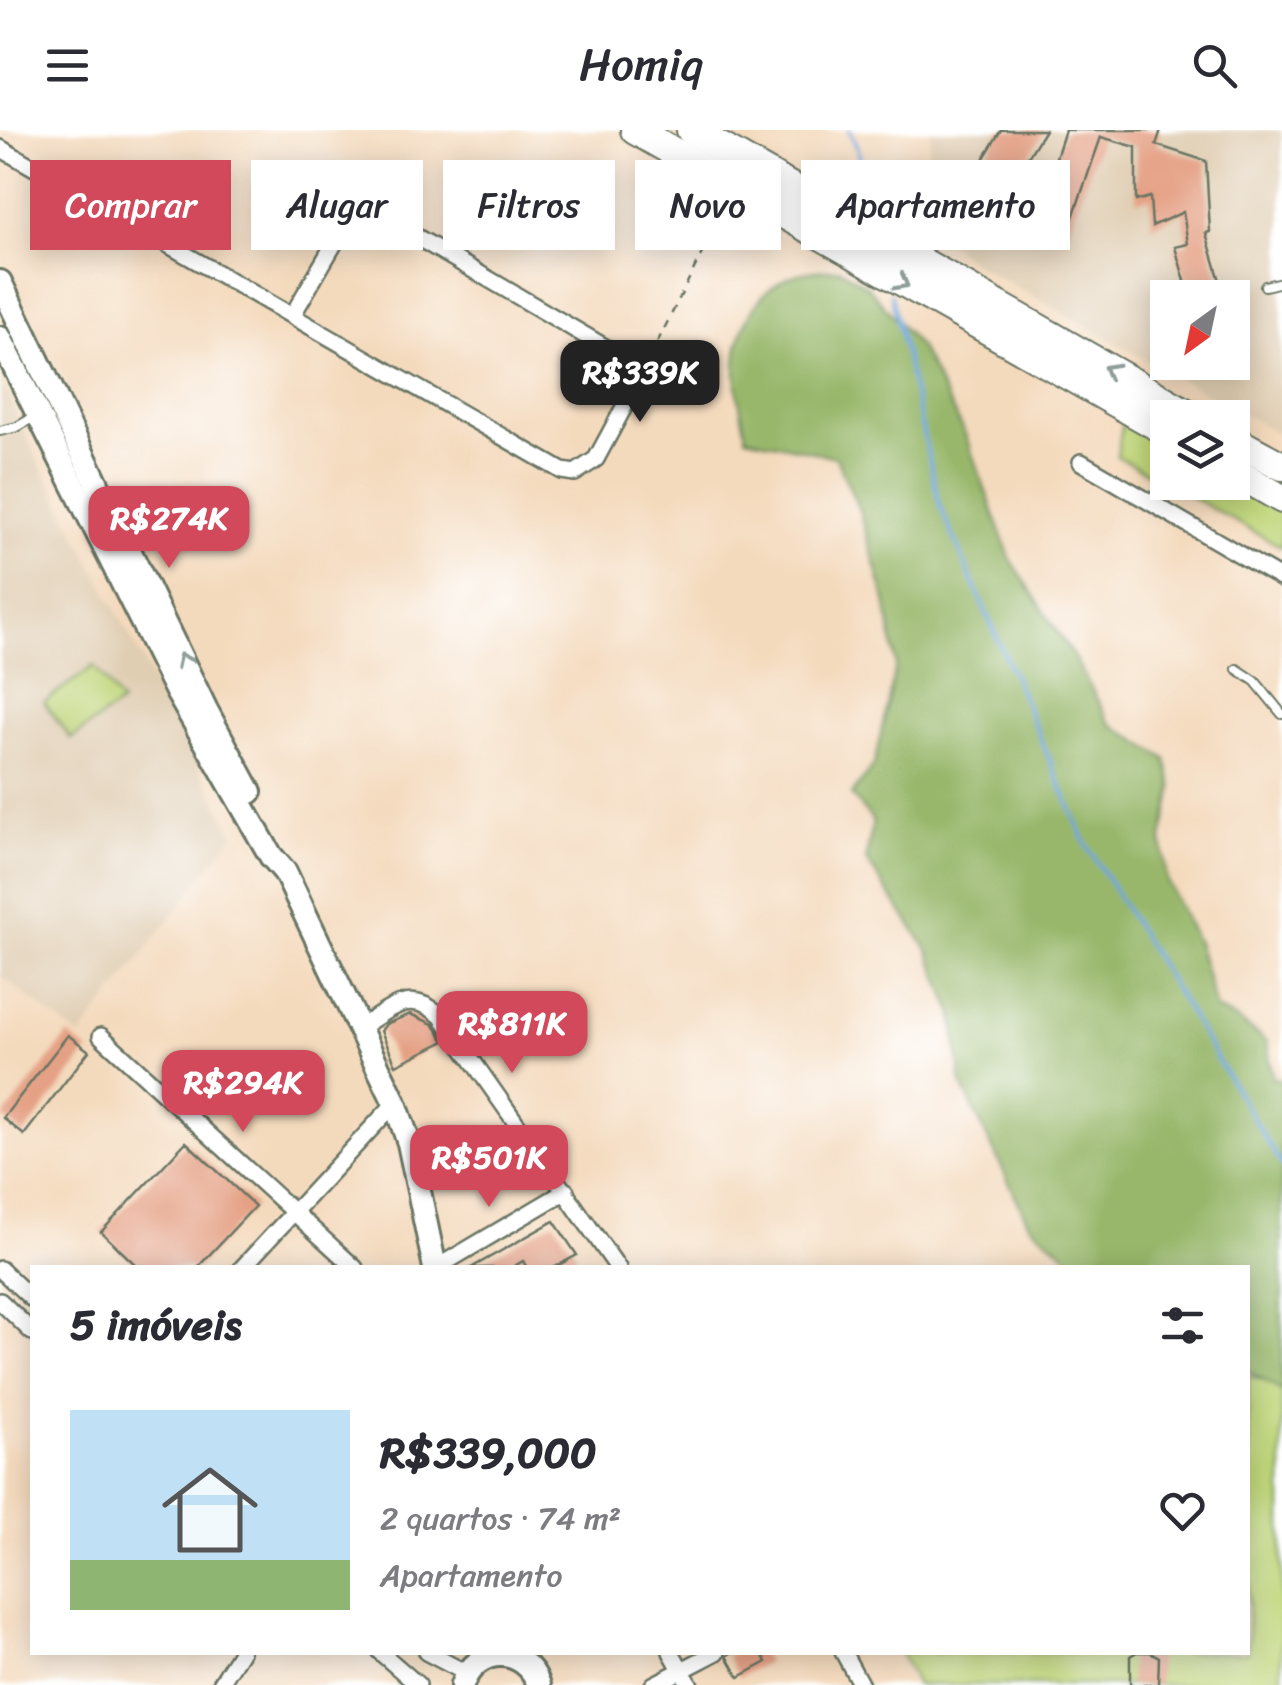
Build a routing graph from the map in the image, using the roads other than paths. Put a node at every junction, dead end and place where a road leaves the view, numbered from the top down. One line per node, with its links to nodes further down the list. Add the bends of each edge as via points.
1 (635, 130): 12 (highway, one-way to 12)
2 (691, 130): 10 (highway, one-way to 2)
3 (0, 148): 7 (street)
4 (0, 282): 8 (main road)
5 (1282, 282): 6 (lane)
6 (1265, 286)
7 (292, 316): 7 (street, via 575,473 596,459 644,370 374,212 348,220)
8 (32, 349): 9 (lane); 11 (main road)
9 (3, 353): 11 (main road)
10 (1164, 400)
11 (50, 410): 13 (lane); 24 (main road, via 282,850 285,872)
12 (1150, 422)
13 (0, 431)
14 (1250, 445): 16 (highway)
15 (1250, 448): 18 (highway)
16 (1282, 458)
17 (1081, 462): 21 (street)
18 (1282, 466)
19 (1250, 480): 20 (highway)
20 (1282, 498)
21 (1282, 579)
22 (1238, 668): 23 (lane)
23 (1282, 714)
24 (359, 1028): 26 (main road); 27 (street, via 402,1002 428,1005)
25 (100, 1036): 28 (street)
26 (395, 1103): 28 (street); 31 (main road)
27 (566, 1191): 32 (street); 33 (street)
28 (294, 1211): 29 (street); 30 (street)
29 (245, 1265)
30 (352, 1265)
31 (434, 1265)
32 (440, 1265)
33 (616, 1265)
34 (0, 1269): 35 (street)
35 (30, 1298)
36 (0, 1301): 37 (street)
37 (30, 1330)
38 (239, 1655): 50 (street)
39 (383, 1655): 47 (street)
40 (432, 1655): 46 (street)
41 (491, 1655): 46 (main road)
42 (672, 1655): 48 (street)
43 (714, 1655): 48 (street)
44 (845, 1655): 54 (street)
45 (517, 1656): 49 (main road)
46 (465, 1670)
47 (402, 1672): 51 (street); 52 (street)
48 (686, 1679): 53 (street)
49 (539, 1684)
50 (220, 1685)
51 (388, 1685)
52 (418, 1685)
53 (653, 1685)
54 (861, 1685)

